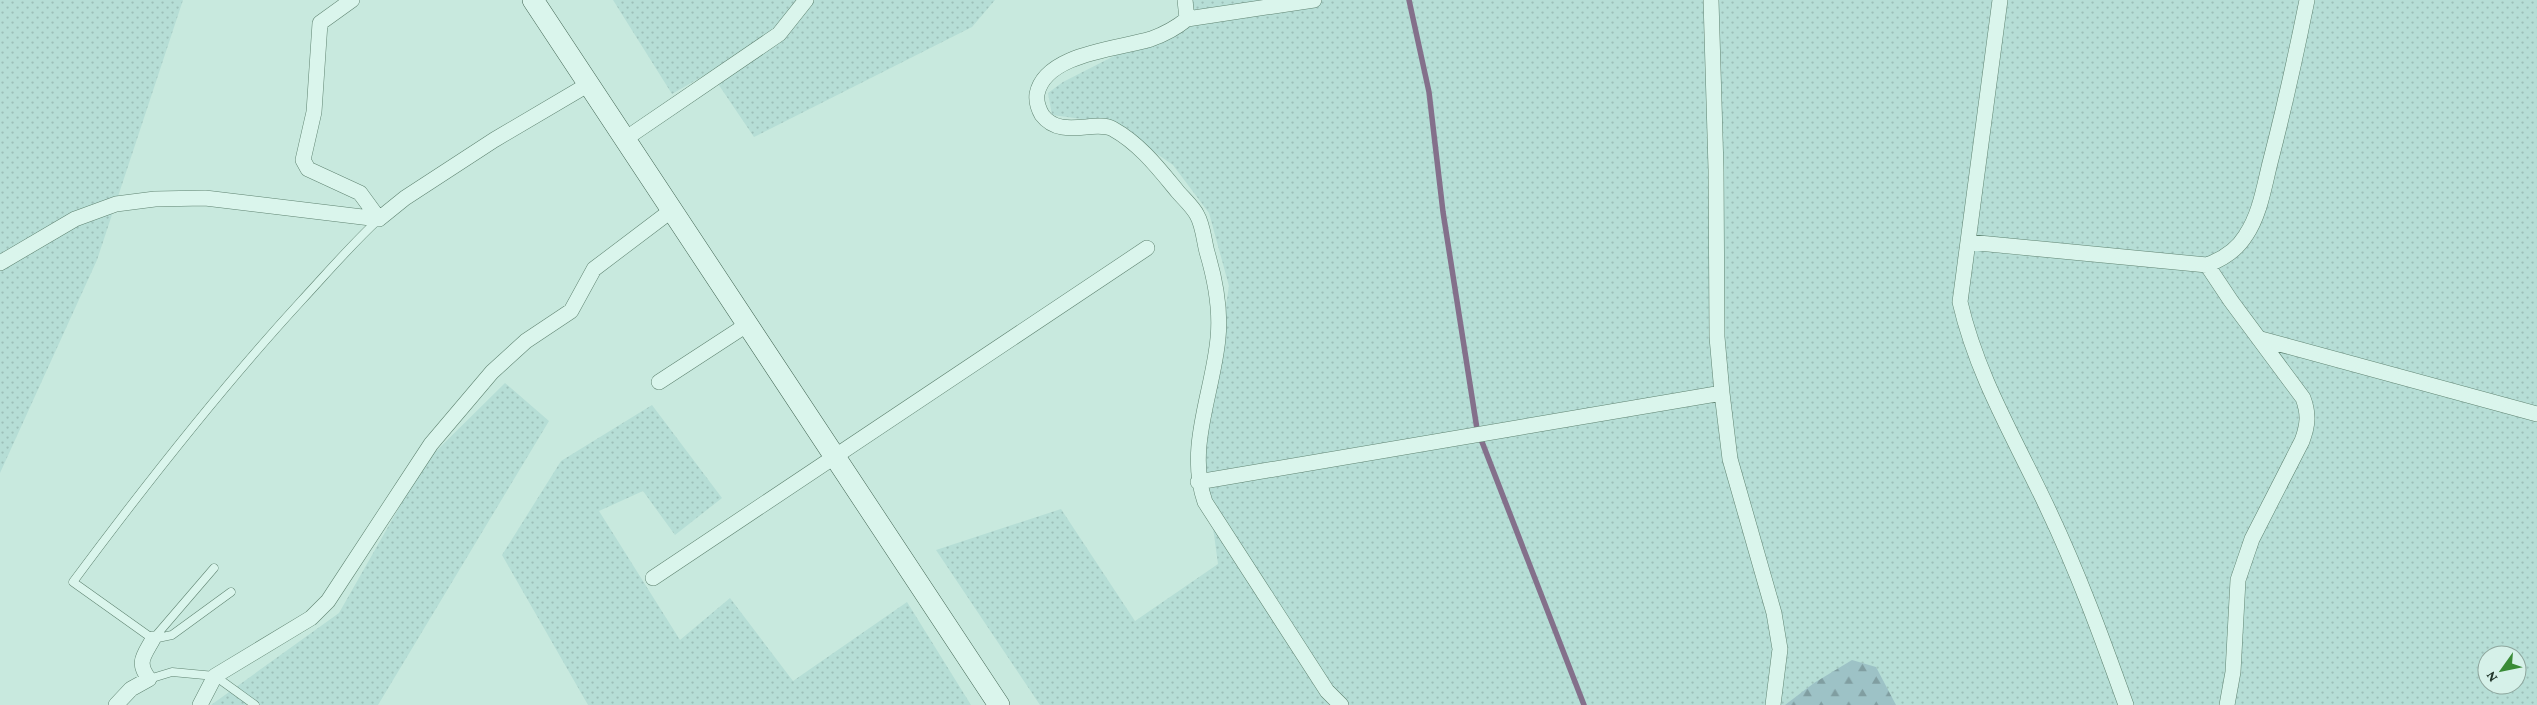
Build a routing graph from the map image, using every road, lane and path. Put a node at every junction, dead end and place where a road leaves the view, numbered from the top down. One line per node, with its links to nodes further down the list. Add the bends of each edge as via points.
1 (352, 0): 13 (street, via 320,23 314,112 303,160 308,169 360,193)
2 (533, 0): 10 (street)
3 (806, 0): 11 (street, via 779,34)
4 (1185, 0): 9 (street)
5 (1314, 0): 9 (street)
6 (1711, 0): 21 (street, via 1717,337)
7 (2000, 0): 14 (street)
8 (2307, 0): 17 (street, via 2291,83 2258,211 2236,247 2222,259)
9 (1187, 20): 24 (street, via 1173,31 1072,60 1050,72 1037,94 1037,108 1047,121 1062,127 1112,128 1145,152 1198,216 1216,282 1218,337 1197,456)
10 (589, 84): 11 (street); 13 (street, via 494,140 405,198)
11 (625, 139): 12 (street)
12 (672, 210): 18 (street); 29 (street, via 594,269 571,311 526,341 492,372 431,444 328,601 311,618)
13 (379, 219): 16 (street, via 205,198 155,199 116,204 75,219); 28 (lane, via 219,395 73,582)
14 (1968, 242): 17 (street); 37 (street, via 1960,302 1968,335 1988,388 2088,598)
15 (1147, 248): 23 (street)
16 (0, 262)
17 (2207, 265): 19 (street)
18 (748, 324): 20 (street); 23 (street)
19 (2261, 339): 22 (street); 38 (street, via 2303,398 2308,425 2252,539 2238,580 2234,672)
20 (660, 382)
21 (1722, 394): 24 (street); 36 (street, via 1730,459 1774,612 1780,649)
22 (2537, 414)
23 (836, 457): 26 (street); 34 (street)
24 (1198, 482): 35 (street, via 1210,510 1327,691)
25 (214, 568): 28 (lane)
26 (653, 578)
27 (231, 592): 28 (lane, via 172,634)
28 (153, 639): 30 (street, via 142,659 142,669)
29 (215, 676): 30 (lane, via 172,672); 32 (street); 33 (lane)
30 (149, 679): 31 (street, via 131,688)
31 (116, 705)
32 (200, 705)
33 (255, 705)
34 (999, 705)
35 (1342, 705)
36 (1773, 705)
37 (2126, 705)
38 (2227, 705)

